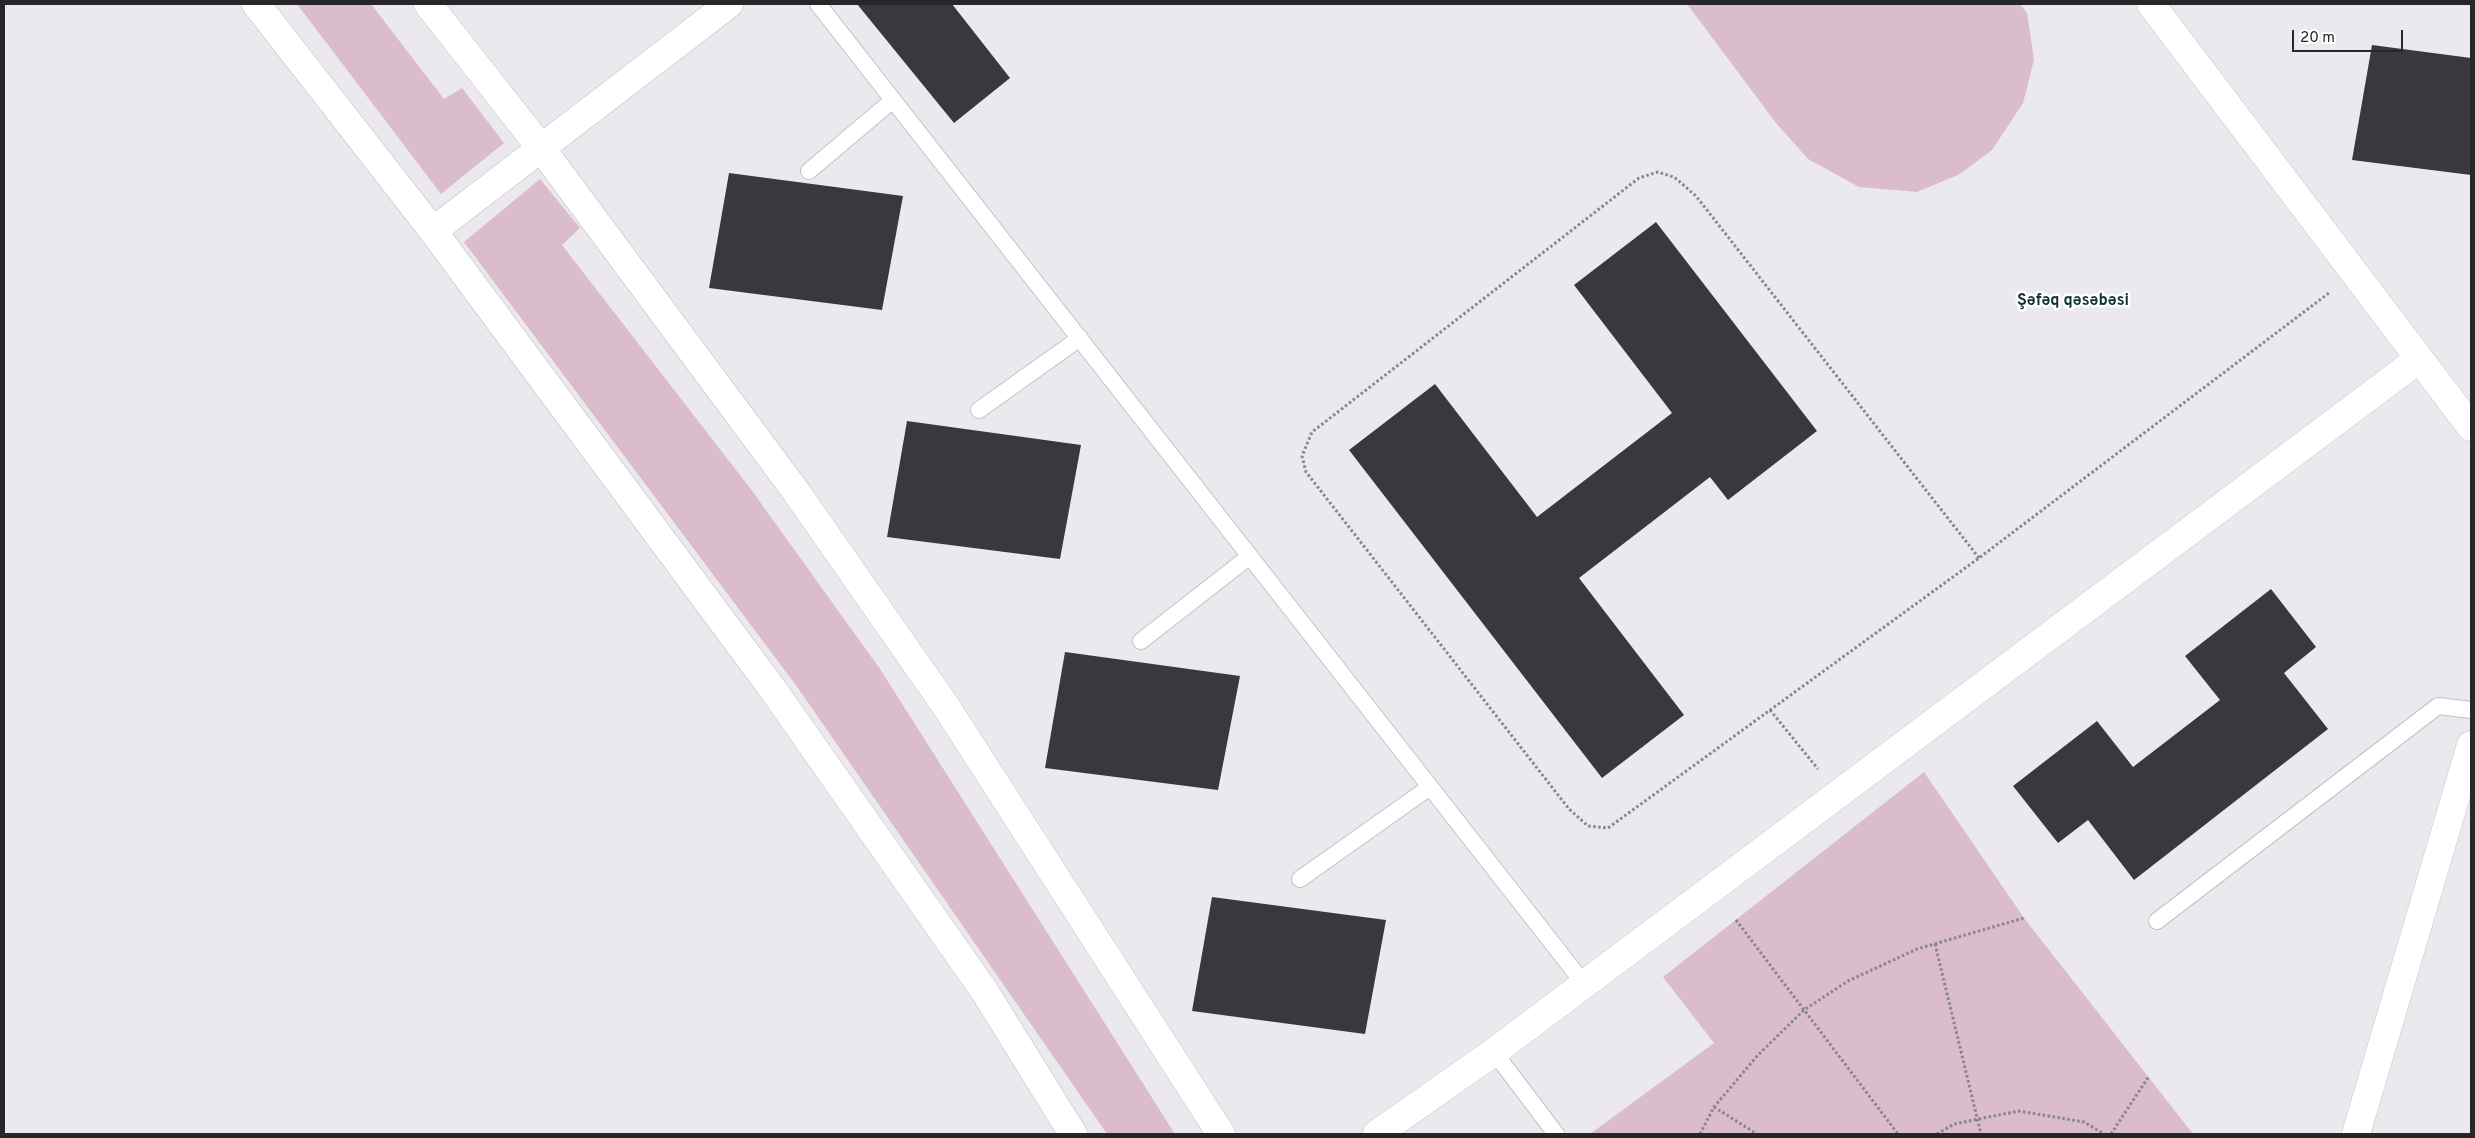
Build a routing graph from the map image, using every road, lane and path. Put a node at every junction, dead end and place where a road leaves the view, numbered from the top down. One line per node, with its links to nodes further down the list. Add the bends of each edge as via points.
1 (256, 4): 9 (street)
2 (428, 4): 7 (street)
3 (729, 4): 7 (street)
4 (818, 4): 6 (lane)
5 (2151, 4): 10 (street)
6 (893, 100): 8 (lane); 11 (lane)
7 (541, 148): 9 (street); 35 (street, via 797,493 947,708)
8 (809, 170)
9 (432, 231): 34 (street, via 774,690 985,992)
10 (2354, 274): 12 (street); 16 (path)
11 (1080, 338): 13 (lane); 15 (lane)
12 (2419, 359): 14 (street); 22 (street)
13 (978, 410)
14 (2471, 427)
15 (1250, 556): 17 (lane); 21 (lane)
16 (1979, 558): 18 (path); 18 (path, via 1696,196 1674,177 1658,172 1639,178 1312,432 1302,456 1306,472 1569,809 1588,826 1608,828)
17 (1141, 641)
18 (1770, 710): 22 (path)
19 (2471, 710): 26 (lane, via 2438,706)
20 (2471, 745): 45 (street)
21 (1430, 787): 23 (lane); 28 (lane)
22 (1838, 794): 28 (street)
23 (1300, 879)
24 (2024, 918): 27 (path)
25 (1736, 920): 29 (path)
26 (2157, 921)
27 (1936, 944): 29 (path, via 1917,949 1848,981); 33 (path)
28 (1584, 985): 30 (street)
29 (1804, 1010): 32 (path, via 1758,1055); 40 (path)
30 (1494, 1052): 36 (street); 37 (lane)
31 (2149, 1076): 44 (path)
32 (1714, 1107): 38 (path); 39 (path)
33 (1977, 1120): 41 (path, via 1954,1124); 42 (path); 43 (path, via 2019,1111 2084,1122)
34 (1073, 1134)
35 (1221, 1134)
36 (1377, 1134)
37 (1556, 1134)
38 (1700, 1134)
39 (1757, 1134)
40 (1898, 1134)
41 (1937, 1134)
42 (1981, 1134)
43 (2104, 1134)
44 (2111, 1134)
45 (2356, 1134)

